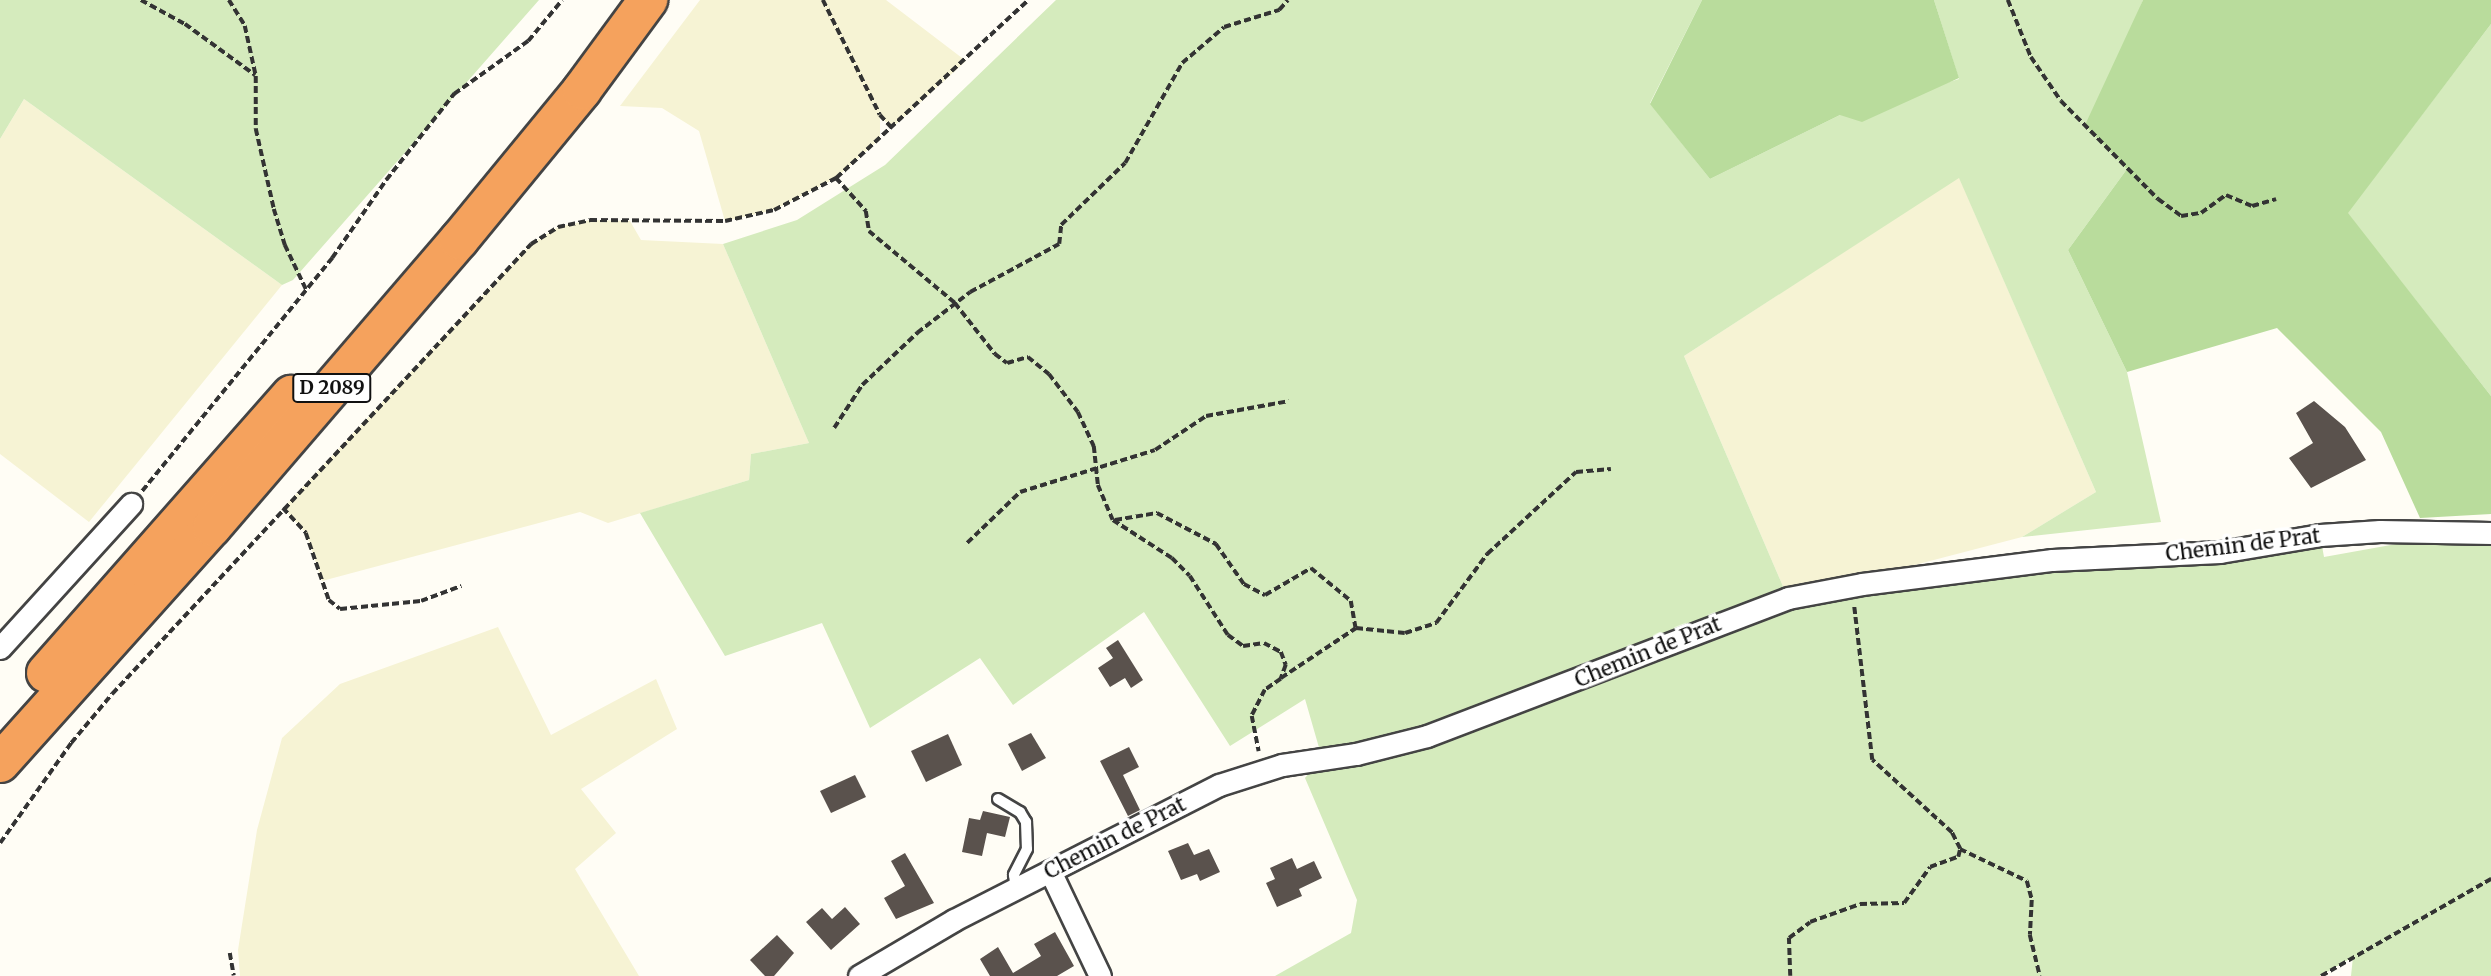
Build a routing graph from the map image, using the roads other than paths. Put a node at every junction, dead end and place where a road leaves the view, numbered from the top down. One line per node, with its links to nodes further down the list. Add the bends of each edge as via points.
1 (618, 0): 6 (highway, D 2089, via 441,226)
2 (648, 0): 7 (highway, D 2089, via 582,90 459,240 212,527)
3 (131, 504): 5 (street)
4 (2491, 533): 9 (street, Chemin de Prat, via 2320,535 2220,552 2052,560 1851,586 1743,613 1625,664 1427,736 1219,785)
5 (0, 648)
6 (0, 724)
7 (0, 763)
8 (998, 799): 10 (lane, via 1020,812 1026,822 1027,849 1014,875)
9 (1051, 871): 10 (street, Chemin de Prat); 12 (street)
10 (1016, 889): 11 (street, Chemin de Prat)
11 (859, 976)
12 (1100, 976)

